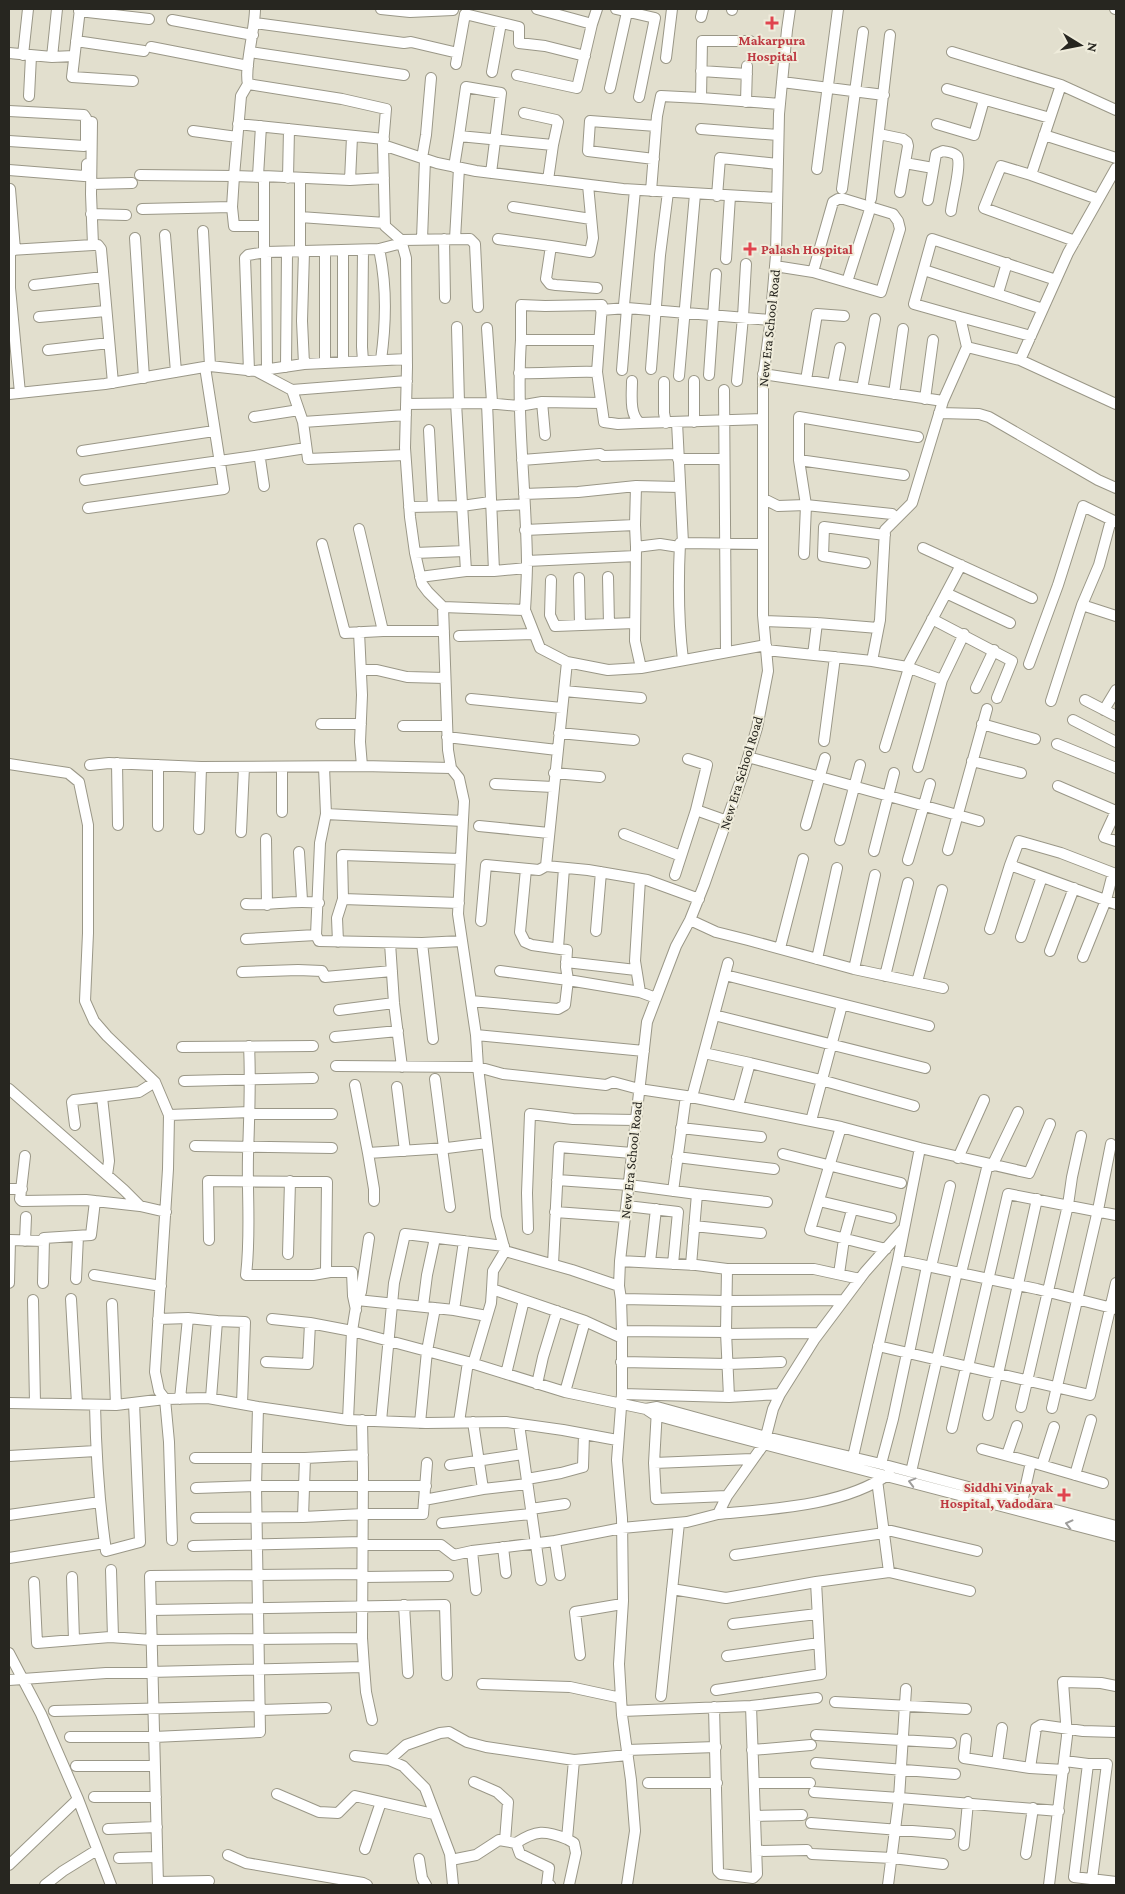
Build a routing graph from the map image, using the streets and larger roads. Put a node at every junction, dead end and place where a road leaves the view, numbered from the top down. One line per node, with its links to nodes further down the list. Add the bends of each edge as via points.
1 (28, 9): 30 (street)
2 (57, 9): 33 (street)
3 (255, 9): 19 (street)
4 (381, 9): 12 (street, via 410,12)
5 (538, 9): 14 (street)
6 (597, 9): 20 (street)
7 (616, 9): 13 (street)
8 (672, 9): 34 (street)
9 (790, 9): 43 (street, New Era School Road)
10 (838, 9): 47 (street)
11 (80, 10): 16 (street); 24 (street)
12 (453, 10): 15 (street)
13 (628, 12): 46 (street); 52 (street, via 655,18)
14 (570, 13): 20 (street)
15 (465, 14): 18 (street); 29 (street)
16 (149, 19)
17 (172, 20): 23 (street)
18 (501, 23): 32 (street, via 518,27 519,42); 38 (street)
19 (255, 24): 23 (street); 29 (street, via 411,42)
20 (592, 24): 32 (street)
21 (863, 32): 49 (street)
22 (890, 35): 50 (street)
23 (253, 36): 26 (street)
24 (76, 41): 31 (street); 36 (street)
25 (750, 41): 37 (street, via 702,41)
26 (250, 52): 36 (street); 39 (street)
27 (952, 52): 45 (street)
28 (9, 53): 30 (street)
29 (458, 53): 35 (street)
30 (27, 56): 33 (street); 51 (street)
31 (74, 56): 33 (street); 42 (street, via 71,75 74,78)
32 (585, 56): 40 (street, via 578,88)
33 (52, 57)
34 (666, 58)
35 (456, 64)
36 (248, 66): 44 (street)
37 (701, 71): 53 (street); 55 (street, via 747,70)
38 (492, 72)
39 (404, 75)
40 (517, 75)
41 (431, 78): 81 (street)
42 (133, 81)
43 (782, 82): 47 (street); 56 (street, New Era School Road)
44 (248, 84): 62 (street, via 241,96); 77 (street, via 382,107 386,109)
45 (1061, 85): 57 (street); 60 (street)
46 (610, 88)
47 (827, 88): 49 (street); 88 (street)
48 (948, 89): 54 (street)
49 (855, 92): 50 (street); 103 (street)
50 (884, 95): 69 (street)
51 (29, 96)
52 (639, 97)
53 (701, 98): 55 (street); 65 (street, via 661,96)
54 (984, 100): 60 (street); 63 (street, via 974,135)
55 (746, 102): 56 (street)
56 (780, 104): 70 (street, New Era School Road)
57 (1116, 110)
58 (9, 112): 78 (street, via 84,115)
59 (524, 114): 79 (street, via 558,122)
60 (1050, 118): 71 (street)
61 (92, 122): 101 (street)
62 (238, 124): 64 (street); 74 (street)
63 (938, 124)
64 (261, 126): 66 (street); 94 (street)
65 (656, 126): 82 (street); 82 (street, via 590,121 588,151)
66 (289, 129): 73 (street); 95 (street)
67 (701, 129): 70 (street)
68 (192, 131): 74 (street)
69 (879, 134): 83 (street, via 907,142); 115 (street)
70 (778, 135): 84 (street, New Era School Road)
71 (1044, 135): 80 (street); 92 (street)
72 (459, 136): 75 (street); 75 (street, via 466,86 501,93); 85 (street)
73 (352, 137): 77 (street); 98 (street)
74 (236, 138): 93 (street)
75 (494, 139): 79 (street); 90 (street)
76 (9, 141): 78 (street)
77 (384, 142): 81 (street); 97 (street)
78 (86, 145): 89 (street, via 88,172 84,176)
79 (553, 145): 99 (street)
80 (1116, 158)
81 (423, 159): 85 (street); 129 (street)
82 (654, 159): 106 (street)
83 (905, 163): 86 (street); 108 (street)
84 (778, 164): 110 (street, via 720,158); 112 (street, New Era School Road)
85 (457, 167): 90 (street); 131 (street)
86 (933, 168): 114 (street); 119 (street, via 939,152 951,152 958,157)
87 (1116, 168): 113 (street)
88 (817, 169)
89 (9, 170)
90 (491, 173): 99 (street)
91 (140, 175): 93 (street)
92 (1031, 175): 113 (street); 134 (street, via 1001,166 984,208)
93 (234, 176): 94 (street); 116 (street)
94 (260, 176): 95 (street); 125 (street)
95 (288, 178): 96 (street)
96 (300, 178): 98 (street); 122 (street)
97 (384, 178): 98 (street); 124 (street)
98 (350, 180)
99 (548, 180): 102 (street)
100 (132, 183): 101 (street)
101 (92, 184): 120 (street)
102 (588, 185): 105 (street); 123 (street)
103 (842, 189)
104 (10, 190): 138 (street)
105 (635, 190): 106 (street); 161 (street, via 624,305)
106 (652, 191): 107 (street)
107 (668, 192): 109 (street); 164 (street)
108 (900, 192)
109 (694, 194): 110 (street); 166 (street)
110 (717, 196): 111 (street)
111 (730, 196): 112 (street); 145 (street)
112 (777, 198): 148 (street, New Era School Road)
113 (1098, 199): 134 (street)
114 (928, 200)
115 (871, 203): 150 (street, via 844,199 833,202); 154 (street); 154 (street, via 893,214 900,229 881,292)
116 (232, 207): 118 (street); 125 (street, via 234,226)
117 (513, 207): 123 (street)
118 (142, 209)
119 (951, 211)
120 (91, 214): 121 (street); 135 (street)
121 (126, 215)
122 (300, 217): 124 (street); 143 (street)
123 (590, 218): 136 (street, via 593,238 590,252)
124 (385, 223): 133 (street)
125 (263, 226): 139 (street)
126 (203, 231): 193 (street)
127 (166, 235): 198 (street)
128 (135, 238): 204 (street)
129 (422, 239): 130 (street); 133 (street)
130 (444, 239): 131 (street); 158 (street)
131 (455, 239): 160 (street, via 470,239 475,244)
132 (498, 239): 136 (street)
133 (401, 241): 137 (street); 186 (street, via 406,258)
134 (1075, 241): 153 (street)
135 (93, 245): 138 (street); 152 (street, via 101,249)
136 (551, 246): 156 (street, via 546,280 550,284)
137 (379, 249): 140 (street); 187 (street, via 384,279)
138 (11, 250): 159 (street)
139 (265, 250): 142 (street); 196 (street); 196 (street, via 245,258)
140 (363, 250): 141 (street); 189 (street)
141 (343, 251): 144 (street); 190 (street)
142 (287, 252): 143 (street); 194 (street)
143 (302, 252): 144 (street); 192 (street)
144 (325, 252): 191 (street)
145 (726, 259)
146 (1008, 263): 149 (street, via 932,239); 153 (street); 157 (street)
147 (746, 264): 170 (street)
148 (775, 266): 150 (street); 173 (street, New Era School Road)
149 (924, 270): 157 (street); 171 (street, via 914,304)
150 (813, 272): 154 (street)
151 (716, 274): 167 (street)
152 (103, 277): 155 (street); 165 (street)
153 (1056, 280): 162 (street)
154 (847, 282)
155 (34, 285)
156 (597, 288)
157 (998, 293): 162 (street)
158 (444, 298)
159 (10, 304): 181 (street)
160 (478, 307)
161 (627, 308): 163 (street); 164 (street); 197 (street)
162 (1043, 309): 177 (street)
163 (601, 310): 178 (street, via 602,306 598,304 521,305); 179 (street)
164 (656, 310): 166 (street); 195 (street)
165 (106, 311): 169 (street); 182 (street)
166 (684, 312): 167 (street); 203 (street)
167 (713, 314): 170 (street); 202 (street)
168 (844, 316): 205 (street, via 817,314)
169 (40, 317)
170 (743, 317): 173 (street); 210 (street)
171 (960, 317): 177 (street); 183 (street)
172 (875, 319): 213 (street)
173 (770, 320): 201 (street, New Era School Road)
174 (457, 327): 221 (street)
175 (487, 328): 222 (street)
176 (903, 328): 217 (street)
177 (1030, 336): 188 (street)
178 (521, 340): 179 (street); 200 (street)
179 (598, 340): 199 (street)
180 (933, 340): 218 (street)
181 (12, 343): 216 (street)
182 (109, 343): 185 (street); 211 (street)
183 (967, 347): 188 (street); 219 (street)
184 (840, 348): 212 (street)
185 (48, 350)
186 (407, 359): 187 (street); 206 (street)
187 (381, 360): 189 (street)
188 (1020, 360): 225 (street)
189 (363, 361): 190 (street)
190 (343, 362): 191 (street)
191 (325, 363): 192 (street)
192 (304, 364): 194 (street)
193 (207, 367): 196 (street); 198 (street); 239 (street)
194 (286, 367): 196 (street)
195 (651, 369)
196 (257, 370): 214 (street)
197 (622, 370)
198 (176, 372): 204 (street)
199 (597, 372): 200 (street); 223 (street)
200 (519, 373): 226 (street)
201 (763, 374): 205 (street); 231 (street, New Era School Road)
202 (708, 375)
203 (679, 376)
204 (144, 378): 211 (street)
205 (806, 380): 212 (street)
206 (407, 381): 214 (street); 224 (street)
207 (632, 381): 237 (street, via 633,410 635,420)
208 (694, 381): 236 (street)
209 (664, 382): 234 (street)
210 (737, 382)
211 (113, 383): 216 (street)
212 (833, 384): 213 (street)
213 (862, 389): 217 (street)
214 (292, 390): 227 (street)
215 (724, 390): 232 (street)
216 (14, 393)
217 (894, 394): 218 (street)
218 (925, 399): 219 (street)
219 (943, 401): 228 (street)
220 (542, 402): 223 (street); 226 (street); 240 (street)
221 (457, 403): 222 (street); 224 (street); 262 (street)
222 (489, 403): 226 (street); 259 (street)
223 (601, 403): 237 (street, via 604,422)
224 (406, 404): 229 (street)
225 (1116, 404)
226 (519, 406): 248 (street)
227 (299, 410): 230 (street); 233 (street)
228 (940, 413): 256 (street, via 989,417); 270 (street, via 912,503 885,530)
229 (406, 415): 233 (street); 245 (street)
230 (254, 417)
231 (764, 419): 232 (street); 258 (street, New Era School Road)
232 (725, 421): 236 (street); 247 (street)
233 (303, 422): 242 (street)
234 (666, 422): 235 (street); 237 (street)
235 (677, 422): 236 (street); 246 (street)
236 (694, 422)
237 (640, 423)
238 (429, 430): 261 (street)
239 (214, 431): 243 (street); 250 (street)
240 (545, 434)
241 (918, 437): 249 (street, via 799,417)
242 (306, 448): 244 (street); 245 (street, via 308,459)
243 (82, 451)
244 (261, 455): 250 (street); 253 (street)
245 (405, 455): 263 (street)
246 (678, 457): 247 (street); 248 (street, via 600,454); 255 (street)
247 (724, 459): 271 (street)
248 (522, 460): 257 (street)
249 (799, 460): 251 (street); 260 (street)
250 (220, 461): 252 (street); 264 (street, via 222,490)
251 (904, 475)
252 (85, 480)
253 (264, 486)
254 (636, 486): 255 (street); 257 (street); 267 (street)
255 (679, 487): 274 (street)
256 (1116, 488)
257 (524, 499): 259 (street); 269 (street)
258 (764, 499): 260 (street, via 778,506); 273 (street, New Era School Road)
259 (491, 504): 262 (street); 284 (street)
260 (806, 505): 265 (street); 279 (street)
261 (434, 506): 262 (street); 263 (street)
262 (462, 506): 276 (street)
263 (409, 507): 278 (street)
264 (88, 508)
265 (892, 514)
266 (1114, 521): 291 (street); 317 (street, via 1083,506)
267 (634, 525): 269 (street); 277 (street)
268 (359, 529): 303 (street)
269 (525, 530): 281 (street)
270 (885, 535): 280 (street, via 824,527 823,556); 302 (street)
271 (724, 543): 273 (street); 274 (street); 311 (street)
272 (322, 544): 305 (street, via 345,633)
273 (763, 544): 296 (street, New Era School Road)
274 (681, 545): 277 (street, via 660,544); 314 (street, via 678,582)
275 (922, 548): 282 (street)
276 (465, 551): 278 (street); 283 (street)
277 (636, 551): 281 (street); 297 (street)
278 (415, 553): 285 (street)
279 (804, 554)
280 (865, 562)
281 (527, 565): 284 (street); 293 (street)
282 (961, 565): 289 (street); 290 (street)
283 (466, 571): 284 (street); 285 (street)
284 (494, 571)
285 (420, 577): 292 (street, via 428,592)
286 (608, 577): 300 (street)
287 (579, 578): 301 (street)
288 (551, 580): 301 (street, via 550,615 554,626)
289 (946, 593): 295 (street); 299 (street)
290 (1032, 598)
291 (1082, 605): 294 (street); 330 (street)
292 (443, 607): 293 (street); 304 (street)
293 (525, 610): 306 (street)
294 (1116, 616)
295 (932, 619): 307 (street); 318 (street)
296 (764, 621): 298 (street); 309 (street, New Era School Road)
297 (635, 623): 300 (street); 319 (street)
298 (817, 623): 302 (street); 312 (street)
299 (1010, 623)
300 (609, 624): 301 (street)
301 (580, 625)
302 (878, 628): 315 (street)
303 (382, 631): 304 (street); 305 (street)
304 (444, 631): 321 (street)
305 (359, 632): 320 (street)
306 (534, 634): 308 (street); 316 (street, via 540,648)
307 (964, 634): 310 (street); 322 (street)
308 (458, 636)
309 (766, 648): 311 (street); 312 (street); 350 (street, New Era School Road, via 768,671)
310 (994, 650): 323 (street); 327 (street, via 1012,661)
311 (726, 652): 314 (street)
312 (813, 655): 313 (street)
313 (835, 657): 315 (street); 345 (street)
314 (683, 660): 319 (street)
315 (872, 661): 318 (street)
316 (567, 662): 319 (street, via 608,670); 325 (street)
317 (1029, 664)
318 (908, 667): 322 (street); 348 (street)
319 (641, 668)
320 (361, 670): 321 (street, via 408,677); 337 (street)
321 (445, 678): 340 (street)
322 (942, 680): 364 (street)
323 (976, 688)
324 (1116, 690): 333 (street)
325 (564, 691): 326 (street); 331 (street)
326 (641, 698)
327 (997, 698)
328 (471, 699): 331 (street)
329 (1085, 700): 333 (street)
330 (1050, 701)
331 (562, 708): 341 (street)
332 (987, 709): 338 (street)
333 (1104, 710): 334 (street)
334 (1116, 716)
335 (1073, 720): 346 (street)
336 (321, 724): 337 (street)
337 (361, 724): 360 (street)
338 (982, 724): 343 (street); 353 (street)
339 (403, 726): 340 (street)
340 (446, 726): 342 (street)
341 (559, 733): 344 (street); 349 (street)
342 (447, 737): 349 (street); 365 (street)
343 (1035, 739)
344 (634, 740)
345 (824, 741)
346 (1116, 742)
347 (1057, 744): 366 (street)
348 (885, 747)
349 (557, 750): 367 (street)
350 (748, 757): 371 (street); 385 (street, New Era School Road)
351 (825, 758): 371 (street)
352 (688, 759): 379 (street, via 707,765)
353 (972, 761): 369 (street); 383 (street)
354 (117, 763): 356 (street); 357 (street); 387 (street)
355 (9, 764): 482 (street, via 68,773 79,782 88,825 85,1001 94,1021)
356 (90, 765)
357 (158, 765): 361 (street); 389 (street)
358 (860, 765): 374 (street)
359 (324, 766): 360 (street); 363 (street); 382 (street)
360 (362, 766): 365 (street)
361 (201, 767): 362 (street); 391 (street)
362 (244, 767): 363 (street); 392 (street)
363 (282, 767): 381 (street)
364 (918, 767)
365 (451, 768): 384 (street, via 459,778 464,801)
366 (1116, 768)
367 (554, 773): 370 (street); 376 (street)
368 (894, 773): 377 (street)
369 (1021, 773)
370 (600, 777)
371 (820, 777): 374 (street); 388 (street)
372 (495, 784): 376 (street)
373 (930, 784): 378 (street)
374 (854, 786): 377 (street); 396 (street)
375 (1058, 786): 380 (street)
376 (553, 787): 393 (street)
377 (888, 796): 378 (street); 399 (street)
378 (924, 805): 383 (street); 404 (street)
379 (696, 810): 385 (street); 401 (street)
380 (1116, 811): 397 (street, via 1104,836)
381 (282, 812)
382 (326, 814): 384 (street); 422 (street, via 320,843)
383 (957, 815): 386 (street); 398 (street)
384 (463, 821): 403 (street)
385 (727, 821): 418 (street, New Era School Road)
386 (979, 821)
387 (118, 824)
388 (806, 825)
389 (158, 826)
390 (479, 826): 393 (street)
391 (199, 829)
392 (241, 832)
393 (549, 833): 406 (street)
394 (624, 834): 401 (street)
395 (266, 839): 425 (street)
396 (840, 840)
397 (1116, 842)
398 (948, 850)
399 (874, 851)
400 (299, 852): 420 (street)
401 (681, 856): 411 (street)
402 (803, 858): 438 (street)
403 (461, 859): 419 (street, via 342,855); 423 (street)
404 (908, 860)
405 (1010, 865): 413 (street); 421 (street, via 1019,841 1061,853 1113,873); 428 (street)
406 (546, 866): 407 (street); 409 (street, via 539,870)
407 (564, 868): 410 (street); 437 (street)
408 (837, 868): 441 (street)
409 (526, 869): 427 (street, via 486,865); 437 (street, via 522,938 532,945)
410 (601, 872): 414 (street); 429 (street)
411 (675, 875)
412 (875, 875): 444 (street)
413 (1042, 877): 416 (street); 431 (street)
414 (640, 879): 418 (street); 445 (street)
415 (908, 883): 450 (street)
416 (1074, 888): 421 (street); 439 (street)
417 (942, 890): 452 (street)
418 (699, 898): 426 (street, New Era School Road)
419 (343, 899): 423 (street); 434 (street, via 338,918)
420 (302, 900): 422 (street); 425 (street)
421 (1111, 902): 440 (street)
422 (319, 903): 430 (street)
423 (459, 903): 433 (street)
424 (246, 904): 425 (street)
425 (267, 905)
426 (690, 920): 438 (street, via 716,932); 455 (street, New Era School Road)
427 (481, 921)
428 (990, 929)
429 (596, 931)
430 (316, 935): 432 (street); 434 (street, via 320,941)
431 (1021, 937)
432 (246, 939)
433 (462, 941): 436 (street); 456 (street)
434 (338, 942): 435 (street)
435 (390, 942): 436 (street); 446 (street)
436 (422, 943): 465 (street)
437 (558, 948): 442 (street, via 567,950)
438 (780, 948): 441 (street)
439 (1050, 951)
440 (1083, 957)
441 (818, 958): 444 (street)
442 (566, 962): 445 (street); 451 (street)
443 (728, 963): 449 (street)
444 (854, 969): 450 (street)
445 (636, 970): 454 (street)
446 (392, 971): 448 (street, via 325,977 322,971); 457 (street)
447 (500, 971): 451 (street)
448 (242, 972)
449 (725, 975): 458 (street); 460 (street)
450 (885, 976): 452 (street)
451 (568, 980): 454 (street); 456 (street, via 566,1001 561,1009)
452 (917, 982): 453 (street)
453 (942, 988)
454 (640, 992): 455 (street)
455 (656, 998): 470 (street, New Era School Road, via 647,1022)
456 (471, 1001): 463 (street)
457 (394, 1003): 459 (street); 462 (street)
458 (842, 1005): 461 (street); 466 (street)
459 (339, 1010)
460 (714, 1015): 466 (street); 471 (street)
461 (929, 1026)
462 (398, 1031): 464 (street); 474 (street)
463 (476, 1035): 470 (street); 475 (street)
464 (335, 1037)
465 (432, 1039)
466 (830, 1043): 476 (street); 480 (street)
467 (249, 1046): 468 (street); 469 (street); 478 (street)
468 (313, 1046)
469 (182, 1047)
470 (644, 1051): 486 (street, New Era School Road)
471 (704, 1053): 472 (street); 488 (street)
472 (750, 1063): 480 (street); 490 (street)
473 (336, 1066): 474 (street)
474 (402, 1067): 475 (street)
475 (478, 1067): 486 (street, via 503,1074 606,1085 613,1082); 504 (street)
476 (925, 1068)
477 (313, 1078): 478 (street)
478 (250, 1079): 481 (street); 493 (street)
479 (435, 1079): 509 (street)
480 (821, 1080): 491 (street); 497 (street)
481 (184, 1081)
482 (155, 1082): 487 (street, via 139,1092); 495 (street)
483 (355, 1085): 512 (street)
484 (397, 1087): 511 (street)
485 (9, 1089): 521 (street)
486 (639, 1089): 488 (street); 496 (street, New Era School Road)
487 (102, 1096): 499 (street, via 73,1101); 521 (street, via 109,1160)
488 (689, 1097): 490 (street); 501 (street)
489 (984, 1100): 517 (street)
490 (738, 1106): 497 (street)
491 (914, 1106)
492 (1018, 1112): 519 (street)
493 (250, 1113): 494 (street); 495 (street); 507 (street)
494 (332, 1114)
495 (169, 1115): 544 (street)
496 (636, 1120): 513 (street, New Era School Road); 552 (street, via 572,1119 530,1114)
497 (811, 1121): 500 (street)
498 (1050, 1124): 519 (street, via 1029,1173)
499 (75, 1125)
500 (841, 1127): 510 (street); 518 (street)
501 (681, 1128): 503 (street); 516 (street)
502 (1081, 1136): 537 (street)
503 (761, 1137)
504 (487, 1143): 509 (street); 563 (street, via 496,1217)
505 (1111, 1144): 543 (street)
506 (195, 1146): 507 (street)
507 (248, 1147): 508 (street); 523 (street)
508 (332, 1148)
509 (443, 1148): 511 (street); 540 (street)
510 (920, 1148): 517 (street); 551 (street)
511 (405, 1151): 512 (street)
512 (368, 1153): 534 (street)
513 (632, 1153): 522 (street, via 559,1147); 526 (street, New Era School Road)
514 (782, 1154): 518 (street)
515 (25, 1156): 529 (street)
516 (677, 1157): 520 (street); 530 (street)
517 (958, 1158): 519 (street)
518 (830, 1165): 525 (street); 535 (street)
519 (990, 1165): 575 (street)
520 (774, 1169)
521 (107, 1175): 538 (street)
522 (557, 1180): 526 (street); 545 (street)
523 (248, 1181): 524 (street); 559 (street, via 208,1181); 574 (street, via 250,1222 246,1275)
524 (290, 1181): 565 (street); 574 (street, via 327,1182 326,1270)
525 (901, 1183)
526 (629, 1185): 530 (street); 539 (street, New Era School Road)
527 (950, 1186): 572 (street)
528 (9, 1189): 529 (street)
529 (22, 1189): 533 (street, via 22,1201)
530 (673, 1191): 531 (street)
531 (697, 1194): 536 (street); 550 (street)
532 (1037, 1199): 537 (street); 580 (street, via 1008,1194); 584 (street)
533 (95, 1201): 538 (street); 554 (street, via 92,1233 90,1236)
534 (374, 1201)
535 (819, 1201): 542 (street); 557 (street, via 810,1230)
536 (767, 1202)
537 (1068, 1205): 543 (street); 588 (street)
538 (140, 1206): 544 (street)
539 (626, 1206): 541 (street); 548 (street, New Era School Road)
540 (450, 1207)
541 (656, 1209): 568 (street); 570 (street, via 678,1212)
542 (852, 1210): 549 (street); 557 (street)
543 (1098, 1210): 546 (street); 591 (street)
544 (166, 1212): 585 (street)
545 (555, 1212): 548 (street); 569 (street)
546 (1116, 1215)
547 (26, 1217): 560 (street)
548 (625, 1217): 567 (street, New Era School Road)
549 (891, 1218)
550 (694, 1226): 553 (street); 571 (street)
551 (904, 1228): 564 (street); 566 (street)
552 (528, 1229)
553 (761, 1234)
554 (78, 1236): 561 (street, via 44,1238); 578 (street)
555 (369, 1238): 598 (street)
556 (435, 1238): 562 (street); 596 (street, via 405,1234); 599 (street)
557 (844, 1239): 564 (street); 576 (street)
558 (10, 1240): 560 (street); 581 (street)
559 (209, 1240)
560 (25, 1241): 561 (street)
561 (44, 1241): 582 (street)
562 (464, 1241): 563 (street); 602 (street)
563 (505, 1248): 569 (street); 587 (street, via 493,1271)
564 (886, 1249): 579 (street)
565 (288, 1254)
566 (898, 1260): 572 (street); 616 (street)
567 (620, 1261): 568 (street); 586 (street, New Era School Road)
568 (650, 1262): 570 (street)
569 (553, 1264): 586 (street)
570 (672, 1264): 571 (street)
571 (691, 1265): 573 (street)
572 (929, 1266): 575 (street); 618 (street)
573 (727, 1269): 576 (street, via 814,1268); 595 (street)
574 (330, 1272): 598 (street, via 352,1272)
575 (959, 1273): 580 (street); 619 (street)
576 (839, 1274): 579 (street)
577 (94, 1275): 585 (street)
578 (76, 1279)
579 (860, 1280): 594 (street)
580 (988, 1280): 584 (street); 625 (street)
581 (9, 1283)
582 (43, 1283)
583 (1116, 1283): 601 (street)
584 (1017, 1285): 588 (street); 627 (street)
585 (161, 1286): 606 (street)
586 (619, 1286): 590 (street, New Era School Road)
587 (492, 1289): 593 (street); 604 (street)
588 (1048, 1292): 591 (street); 628 (street)
589 (71, 1299): 641 (street)
590 (621, 1299): 595 (street); 614 (street, New Era School Road)
591 (1077, 1299): 601 (street); 630 (street)
592 (33, 1300): 640 (street)
593 (524, 1300): 603 (street); 626 (street)
594 (844, 1300): 595 (street); 613 (street)
595 (726, 1301): 612 (street)
596 (392, 1302): 598 (street); 599 (street); 615 (street)
597 (112, 1304): 644 (street)
598 (356, 1305): 611 (street)
599 (423, 1306): 600 (street)
600 (435, 1308): 602 (street); 617 (street)
601 (1114, 1308): 630 (street, via 1090,1395)
602 (454, 1310): 604 (street)
603 (557, 1311): 609 (street); 629 (street)
604 (487, 1316): 623 (street)
605 (188, 1318): 606 (street); 608 (street); 636 (street)
606 (158, 1319): 635 (street, via 156,1372 159,1391)
607 (272, 1319): 610 (street)
608 (217, 1320): 634 (street); 642 (street, via 245,1322)
609 (585, 1320): 614 (street); 631 (street)
610 (310, 1323): 611 (street); 620 (street, via 308,1364)
611 (352, 1331): 615 (street); 650 (street)
612 (726, 1333): 613 (street); 614 (street); 624 (street)
613 (819, 1333): 632 (street)
614 (622, 1334): 621 (street, New Era School Road)
615 (388, 1340): 617 (street); 653 (street)
616 (878, 1346): 618 (street); 670 (street)
617 (428, 1351): 623 (street); 656 (street)
618 (908, 1353): 619 (street); 679 (street)
619 (937, 1360): 625 (street); 683 (street)
620 (266, 1362)
621 (621, 1362): 624 (street); 637 (street, New Era School Road)
622 (781, 1362): 624 (street)
623 (471, 1363): 626 (street); 654 (street)
624 (728, 1364): 633 (street)
625 (967, 1367): 627 (street); 660 (street)
626 (506, 1374): 629 (street)
627 (997, 1374): 628 (street); 649 (street)
628 (1028, 1381): 630 (street); 646 (street)
629 (538, 1384): 631 (street)
630 (1058, 1388): 647 (street)
631 (565, 1392): 637 (street)
632 (780, 1394): 633 (street); 663 (street)
633 (729, 1397): 637 (street)
634 (211, 1398): 636 (street); 642 (street)
635 (165, 1399): 636 (street); 639 (street); 712 (street, via 170,1442)
636 (180, 1399)
637 (622, 1399): 648 (street); 662 (street, New Era School Road)
638 (9, 1403): 640 (street)
639 (134, 1403): 644 (street); 714 (street, via 140,1542 106,1551)
640 (35, 1404): 641 (street)
641 (77, 1404): 643 (street)
642 (242, 1404): 645 (street)
643 (95, 1405): 644 (street); 665 (street)
644 (116, 1405)
645 (258, 1407): 650 (street); 672 (street)
646 (1021, 1407)
647 (1052, 1408)
648 (653, 1410): 663 (street); 678 (street)
649 (988, 1415)
650 (348, 1420): 651 (street)
651 (362, 1420): 653 (street); 667 (street)
652 (1091, 1420): 684 (street)
653 (381, 1421): 656 (street)
654 (459, 1422): 655 (street); 656 (street)
655 (473, 1422): 657 (street); 675 (street)
656 (420, 1423)
657 (519, 1424): 661 (street); 666 (street)
658 (1016, 1426): 669 (street)
659 (1054, 1427): 681 (street)
660 (952, 1428)
661 (584, 1434): 662 (street); 686 (street, via 583,1466)
662 (617, 1440): 709 (street, New Era School Road)
663 (765, 1441): 670 (street); 674 (street); 682 (street)
664 (982, 1449): 669 (street)
665 (96, 1451): 668 (street); 696 (street)
666 (523, 1454): 675 (street); 686 (street)
667 (363, 1455): 673 (street); 688 (street)
668 (9, 1456)
669 (1006, 1456): 676 (street)
670 (853, 1457): 679 (street)
671 (195, 1458): 672 (street)
672 (257, 1458): 673 (street); 689 (street)
673 (305, 1458): 690 (street)
674 (752, 1459): 678 (street); 694 (street)
675 (478, 1461): 680 (street); 693 (street)
676 (1031, 1462): 681 (street); 698 (street)
677 (427, 1463): 691 (street)
678 (654, 1463): 694 (street, via 656,1499)
679 (882, 1464): 682 (street)
680 (450, 1465)
681 (1042, 1465): 684 (street)
682 (891, 1472): 683 (street); 685 (street); 698 (street, one-way to 682)
683 (911, 1472): 698 (street)
684 (1075, 1475): 687 (street)
685 (877, 1480): 701 (street, via 848,1494 816,1502); 710 (street)
686 (527, 1481): 693 (street); 699 (street)
687 (1104, 1483)
688 (363, 1485): 690 (street); 691 (street); 700 (street)
689 (256, 1486): 690 (street); 692 (street); 703 (street)
690 (305, 1486): 704 (street)
691 (426, 1486): 695 (street)
692 (196, 1488)
693 (483, 1489): 695 (street)
694 (727, 1496): 701 (street)
695 (424, 1500): 700 (street, via 424,1514)
696 (100, 1502): 702 (street); 714 (street)
697 (566, 1504): 699 (street)
698 (1021, 1507): 708 (street); 711 (street, one-way to 698)
699 (531, 1511): 706 (street); 715 (street)
700 (363, 1514): 704 (street); 717 (street)
701 (718, 1514): 707 (street)
702 (9, 1515)
703 (257, 1517): 704 (street); 705 (street); 716 (street)
704 (303, 1517)
705 (196, 1518)
706 (442, 1523)
707 (679, 1523): 709 (street); 735 (street)
708 (1116, 1526)
709 (622, 1528): 713 (street); 738 (street, New Era School Road)
710 (884, 1531): 721 (street); 722 (street); 725 (street)
711 (1116, 1536)
712 (172, 1540)
713 (555, 1541): 715 (street); 728 (street)
714 (105, 1543): 723 (street)
715 (535, 1543): 719 (street); 732 (street)
716 (258, 1544): 717 (street); 718 (street); 727 (street)
717 (363, 1544): 720 (street, via 441,1545 454,1555); 729 (street)
718 (193, 1546)
719 (503, 1547): 720 (street); 726 (street)
720 (472, 1551): 736 (street)
721 (977, 1551)
722 (735, 1555)
723 (9, 1558)
724 (111, 1570): 745 (street)
725 (889, 1572): 734 (street); 737 (street)
726 (506, 1573)
727 (258, 1574): 729 (street); 741 (street); 742 (street, via 150,1576)
728 (560, 1575)
729 (363, 1576): 730 (street); 739 (street)
730 (448, 1576)
731 (72, 1577): 747 (street)
732 (540, 1580)
733 (34, 1582): 747 (street, via 37,1642)
734 (816, 1582): 735 (street, via 726,1598); 743 (street)
735 (672, 1589): 765 (street)
736 (476, 1590)
737 (970, 1591)
738 (622, 1604): 752 (street, via 575,1612); 766 (street, New Era School Road)
739 (363, 1605): 740 (street); 741 (street); 746 (street)
740 (404, 1605): 757 (street); 758 (street, via 445,1604)
741 (258, 1607): 742 (street); 749 (street)
742 (151, 1610): 748 (street)
743 (817, 1614): 744 (street); 750 (street)
744 (733, 1624)
745 (113, 1638): 747 (street); 748 (street)
746 (362, 1638): 749 (street); 754 (street)
747 (74, 1640)
748 (152, 1640): 749 (street); 756 (street)
749 (260, 1640): 755 (street)
750 (819, 1643): 753 (street); 764 (street, via 821,1671 818,1675)
751 (9, 1653): 759 (street)
752 (580, 1655)
753 (727, 1656)
754 (364, 1667): 755 (street); 778 (street)
755 (260, 1671): 756 (street); 773 (street)
756 (153, 1673): 759 (street); 772 (street)
757 (408, 1673)
758 (447, 1675)
759 (22, 1678): 760 (street); 812 (street)
760 (9, 1680)
761 (482, 1684): 766 (street, via 570,1688)
762 (1116, 1686): 780 (street, via 1063,1682)
763 (906, 1689): 770 (street)
764 (716, 1690)
765 (662, 1696)
766 (621, 1698): 777 (street, New Era School Road)
767 (818, 1698): 769 (street)
768 (835, 1702): 770 (street)
769 (751, 1706): 771 (street); 790 (street)
770 (905, 1706): 775 (street); 785 (street)
771 (714, 1707): 777 (street); 789 (street)
772 (154, 1708): 773 (street); 776 (street); 784 (street)
773 (260, 1708): 774 (street); 784 (street, via 259,1733)
774 (326, 1708)
775 (966, 1709)
776 (54, 1711)
777 (622, 1711): 791 (street, New Era School Road)
778 (372, 1720)
779 (1002, 1728): 796 (street)
780 (1066, 1728): 781 (street); 800 (street); 801 (street, via 1040,1725 1036,1728)
781 (1116, 1732)
782 (816, 1735): 785 (street)
783 (70, 1737): 784 (street)
784 (154, 1738): 799 (street)
785 (903, 1739): 787 (street); 802 (street)
786 (966, 1740): 796 (street, via 964,1758)
787 (951, 1743)
788 (811, 1745): 790 (street)
789 (716, 1747): 791 (street); 806 (street)
790 (752, 1750): 807 (street)
791 (628, 1752): 794 (street); 852 (street, New Era School Road, via 635,1831)
792 (355, 1756): 793 (street)
793 (389, 1760): 794 (street, via 406,1745 449,1732 466,1742 486,1747); 817 (street, via 404,1766 425,1788)
794 (574, 1760): 825 (street)
795 (816, 1763): 802 (street)
796 (997, 1763): 801 (street)
797 (1088, 1764): 800 (street); 841 (street, via 1074,1877); 841 (street, via 1107,1764)
798 (76, 1766): 799 (street)
799 (155, 1766): 810 (street)
800 (1064, 1766): 801 (street); 816 (street)
801 (1030, 1768)
802 (901, 1769): 803 (street); 811 (street)
803 (955, 1774)
804 (474, 1782): 826 (street, via 497,1792 508,1802)
805 (648, 1783): 806 (street)
806 (717, 1783): 831 (street, via 718,1873 756,1877)
807 (754, 1783): 811 (street); 819 (street)
808 (277, 1794): 813 (street, via 319,1812 338,1812 355,1796)
809 (94, 1797): 810 (street)
810 (156, 1797): 821 (street)
811 (899, 1798): 814 (street); 822 (street)
812 (78, 1800): 830 (street); 840 (street)
813 (381, 1802): 817 (street); 829 (street)
814 (968, 1802): 815 (street); 828 (street)
815 (1032, 1808): 816 (street); 832 (street)
816 (1058, 1811): 854 (street)
817 (434, 1814): 838 (street)
818 (802, 1814): 819 (street)
819 (755, 1816): 831 (street)
820 (811, 1823): 822 (street)
821 (157, 1827): 823 (street); 834 (street)
822 (895, 1828): 824 (street); 836 (street)
823 (108, 1829)
824 (950, 1834)
825 (567, 1839): 827 (street, via 551,1832 530,1834); 851 (street, via 574,1843 576,1853)
826 (505, 1841): 827 (street); 838 (street, via 500,1840 476,1855)
827 (516, 1843): 850 (street, via 520,1854 549,1868 547,1884)
828 (964, 1845)
829 (365, 1849)
830 (97, 1850): 845 (street); 846 (street)
831 (756, 1851): 836 (street)
832 (1026, 1854)
833 (228, 1856): 847 (street, via 246,1863)
834 (157, 1857): 835 (street); 844 (street)
835 (119, 1858)
836 (892, 1858): 839 (street); 853 (street)
837 (419, 1859): 848 (street)
838 (451, 1860): 849 (street)
839 (943, 1864)
840 (9, 1865)
841 (1092, 1879): 843 (street)
842 (210, 1881): 844 (street)
843 (1116, 1882)
844 (158, 1883)
845 (45, 1885)
846 (111, 1885)
847 (367, 1885)
848 (426, 1885)
849 (453, 1885)
850 (550, 1885)
851 (569, 1885)
852 (627, 1885)
853 (888, 1885)
854 (1049, 1885)

